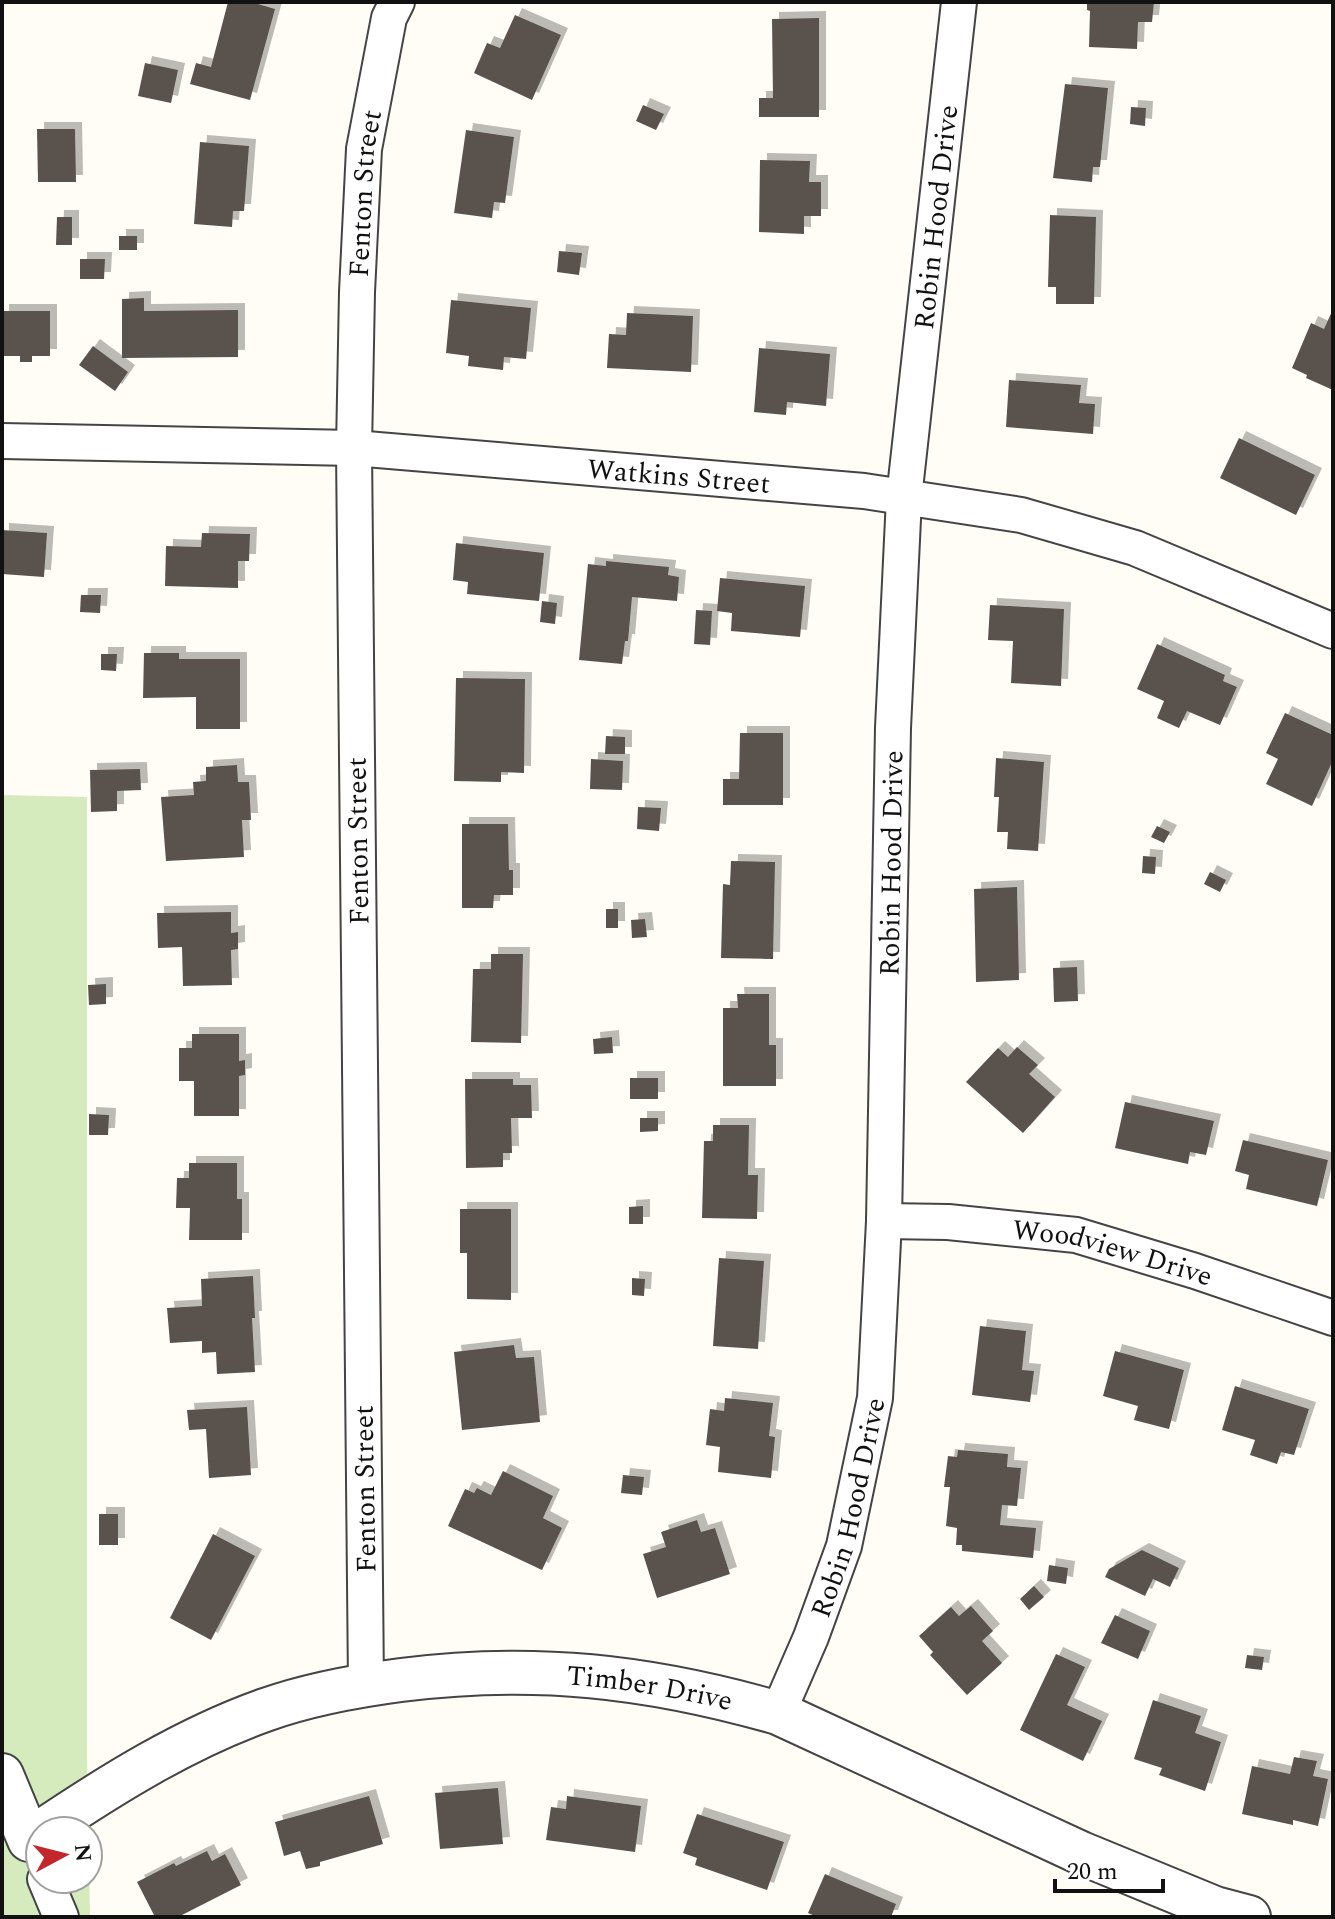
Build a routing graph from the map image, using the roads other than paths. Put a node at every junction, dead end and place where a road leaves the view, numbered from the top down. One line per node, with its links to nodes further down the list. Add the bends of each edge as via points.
1 (397, 2): 4 (street, Fenton Street, via 389,18 364,149)
2 (959, 2): 5 (street, Robin Hood Drive)
3 (2, 441): 4 (street, Watkins Street)
4 (354, 448): 5 (street, Watkins Street); 9 (street, Fenton Street)
5 (904, 498): 6 (street, Watkins Street, via 1021,515 1135,548); 7 (street, Robin Hood Drive, via 893,728)
6 (1333, 631)
7 (884, 1221): 8 (street, Woodview Drive, via 1076,1235); 10 (street, Robin Hood Drive, via 875,1398 844,1546)
8 (1333, 1318)
9 (366, 1685): 10 (street, Timber Drive, via 454,1673 569,1672 653,1683); 12 (street, Timber Drive, via 264,1710 186,1744)
10 (778, 1713): 15 (street, Timber Drive)
11 (2, 1775): 13 (street)
12 (70, 1815)
13 (24, 1817)
14 (52, 1895): 16 (street)
15 (1225, 1914)
16 (61, 1917)

